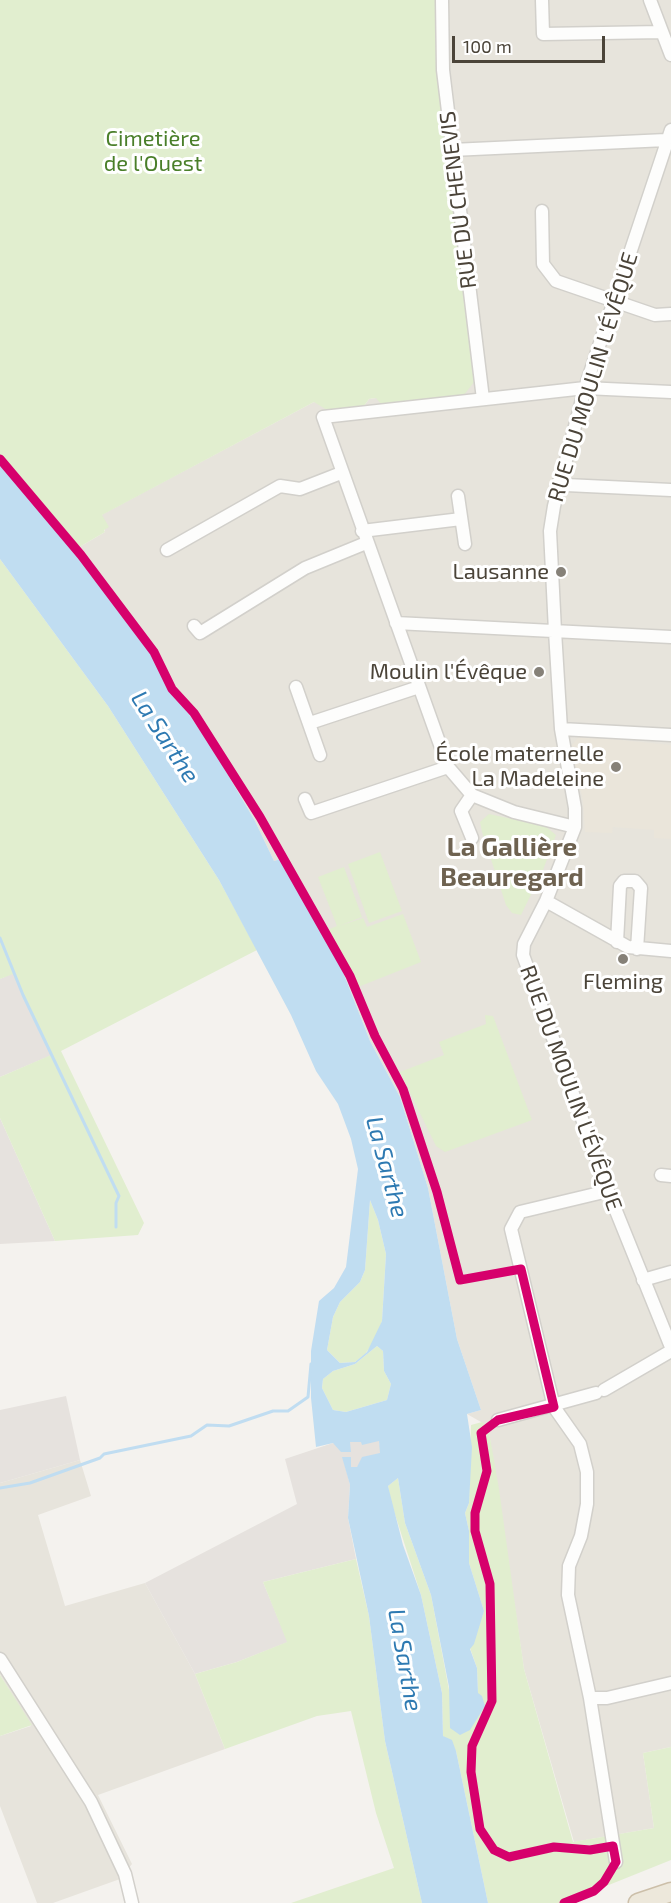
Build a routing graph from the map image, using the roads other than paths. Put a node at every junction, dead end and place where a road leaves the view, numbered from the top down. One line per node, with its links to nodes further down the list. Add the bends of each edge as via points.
1 (442, 0): 7 (street, RUE DU CHENEVIS, via 443,70)
2 (542, 0): 4 (street, via 543,34)
3 (650, 0): 4 (street)
4 (662, 32): 5 (street)
5 (671, 55)
6 (669, 135): 7 (street); 9 (street, RUE DU MOULIN L'ÉVÊQUE)
7 (452, 150): 13 (street, RUE DU CHENEVIS)
8 (542, 211): 9 (street, via 546,270 556,281)
9 (614, 301): 10 (street, via 655,315); 11 (street, RUE DU MOULIN L'ÉVÊQUE)
10 (671, 314)
11 (585, 388): 12 (street); 13 (street); 15 (street, RUE DU MOULIN L'ÉVÊQUE)
12 (671, 392)
13 (483, 399): 14 (street, via 323,417)
14 (341, 473): 19 (street); 21 (street, via 300,489 280,486)
15 (558, 483): 16 (street); 24 (street, RUE DU MOULIN L'ÉVÊQUE, via 550,531)
16 (671, 490)
17 (458, 496): 18 (street)
18 (461, 519): 19 (street); 20 (street)
19 (364, 537): 22 (street); 23 (street, via 305,568 200,633)
20 (465, 544)
21 (167, 550)
22 (396, 623): 24 (street); 27 (street)
23 (194, 626)
24 (555, 631): 25 (street); 29 (street, RUE DU MOULIN L'ÉVÊQUE)
25 (671, 637)
26 (296, 687): 28 (street)
27 (420, 687): 28 (street); 32 (street)
28 (310, 723): 31 (street)
29 (561, 729): 30 (street); 35 (street, RUE DU MOULIN L'ÉVÊQUE, via 576,808)
30 (671, 735)
31 (320, 755)
32 (448, 767): 33 (street); 34 (street, via 311,813)
33 (472, 795): 35 (street, via 514,812); 36 (street, via 461,812)
34 (305, 799)
35 (575, 826): 37 (street, RUE DU MOULIN L'ÉVÊQUE)
36 (471, 838)
37 (546, 901): 38 (street); 41 (street, RUE DU MOULIN L'ÉVÊQUE, via 524,944 525,965)
38 (617, 942): 39 (street); 39 (street, via 620,886 624,881 635,881 641,888)
39 (637, 949): 40 (street)
40 (671, 951)
41 (608, 1191): 43 (street, RUE DU MOULIN L'ÉVÊQUE); 45 (street, via 520,1212 511,1229)
42 (671, 1272): 43 (street)
43 (643, 1280): 44 (street, RUE DU MOULIN L'ÉVÊQUE)
44 (671, 1349): 45 (street, via 600,1391)
45 (554, 1407): 46 (street); 49 (street, via 580,1444 587,1472 587,1504 581,1536 569,1566 568,1595)
46 (498, 1420)
47 (0, 1659): 52 (street, via 91,1802 125,1874)
48 (671, 1683): 49 (street, via 607,1698)
49 (590, 1698): 50 (street)
50 (616, 1862)
51 (671, 1892): 53 (highway)
52 (132, 1903)
53 (638, 1903)

